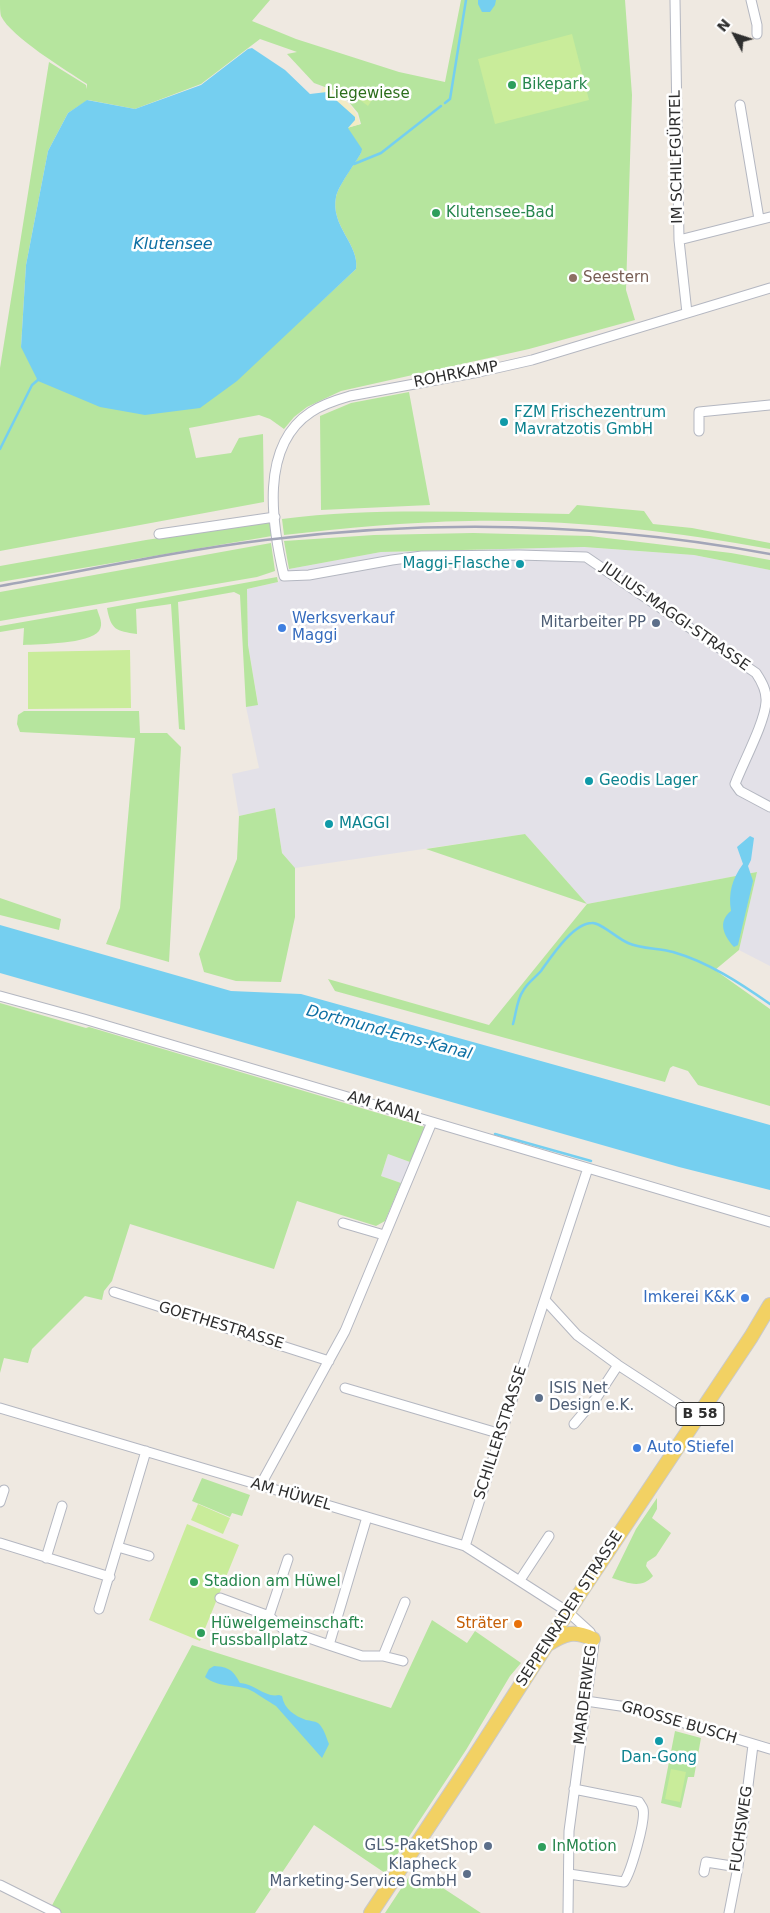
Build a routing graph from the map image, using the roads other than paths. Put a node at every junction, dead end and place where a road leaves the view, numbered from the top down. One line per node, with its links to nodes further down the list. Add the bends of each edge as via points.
1 (675, 0): 7 (street, IM SCHILFGÜRTEL)
2 (752, 0): 3 (street)
3 (757, 34)
4 (740, 104): 6 (street)
5 (770, 217): 6 (street)
6 (759, 220): 7 (street)
7 (679, 240): 9 (street, IM SCHILFGÜRTEL)
8 (770, 288): 9 (street, ROHRKAMP)
9 (687, 313): 12 (street, ROHRKAMP, via 532,360 330,402 310,412 287,437 275,469)
10 (770, 405): 11 (street, via 699,412)
11 (699, 431)
12 (275, 517): 13 (street); 14 (street, ROHRKAMP)
13 (159, 534)
14 (284, 576): 15 (street, JULIUS-MAGGI-STRASSE, via 309,575 422,556 586,557 756,673 764,685 766,702 735,784 740,791)
15 (770, 807)
16 (0, 996): 17 (street, AM KANAL)
17 (432, 1122): 18 (street, AM KANAL); 21 (street)
18 (588, 1168): 19 (street, AM KANAL); 23 (street)
19 (770, 1222)
20 (343, 1223): 21 (street)
21 (384, 1235): 25 (street, via 345,1332)
22 (114, 1292): 25 (street, GOETHESTRASSE)
23 (545, 1300): 26 (street, via 577,1335); 31 (street, SCHILLERSTRASSE)
24 (770, 1305): 29 (main road, SEPPENRADER STRASSE / B 58)
25 (329, 1361): 33 (street)
26 (618, 1365): 29 (street); 30 (street)
27 (345, 1388): 31 (street)
28 (0, 1408): 32 (street, AM HÜWEL)
29 (698, 1417): 50 (main road, SEPPENRADER STRASSE / B 58)
30 (574, 1424)
31 (501, 1434): 40 (street, SCHILLERSTRASSE)
32 (146, 1451): 33 (street, AM HÜWEL); 41 (street)
33 (260, 1486): 37 (street, AM HÜWEL)
34 (4, 1490): 35 (street)
35 (0, 1502)
36 (62, 1506): 43 (street)
37 (367, 1517): 40 (street, AM HÜWEL); 53 (street)
38 (549, 1536): 46 (street)
39 (0, 1543): 43 (street)
40 (465, 1546): 46 (street, AM HÜWEL)
41 (118, 1547): 42 (street); 45 (street)
42 (149, 1556)
43 (46, 1558): 45 (street)
44 (288, 1560): 51 (street)
45 (110, 1576): 49 (street)
46 (520, 1580): 50 (street, AM HÜWEL)
47 (220, 1598): 51 (street)
48 (405, 1602): 55 (street)
49 (99, 1609)
50 (568, 1612): 52 (street, MARDERWEG, via 586,1627); 54 (main road, SEPPENRADER STRASSE / B 58)
51 (269, 1616): 53 (street, via 283,1629)
52 (593, 1639): 54 (main road, via 571,1633); 57 (street, MARDERWEG)
53 (329, 1646): 55 (street, via 362,1656)
54 (546, 1646): 66 (main road, SEPPENRADER STRASSE / B 58)
55 (383, 1656): 56 (street)
56 (403, 1661)
57 (586, 1701): 58 (street, GROSSE BUSCH, via 634,1708); 60 (street, MARDERWEG)
58 (753, 1744): 59 (street, GROSSE BUSCH); 61 (street, FUCHSWEG)
59 (770, 1749)
60 (574, 1788): 63 (street, MARDERWEG, via 569,1830); 63 (street, via 639,1802 644,1810 629,1875 624,1882)
61 (738, 1866): 62 (street, via 706,1862); 68 (street, FUCHSWEG)
62 (704, 1872)
63 (569, 1874): 67 (street, MARDERWEG)
64 (0, 1885): 65 (street)
65 (56, 1913)
66 (371, 1913)
67 (568, 1913)
68 (729, 1913)

